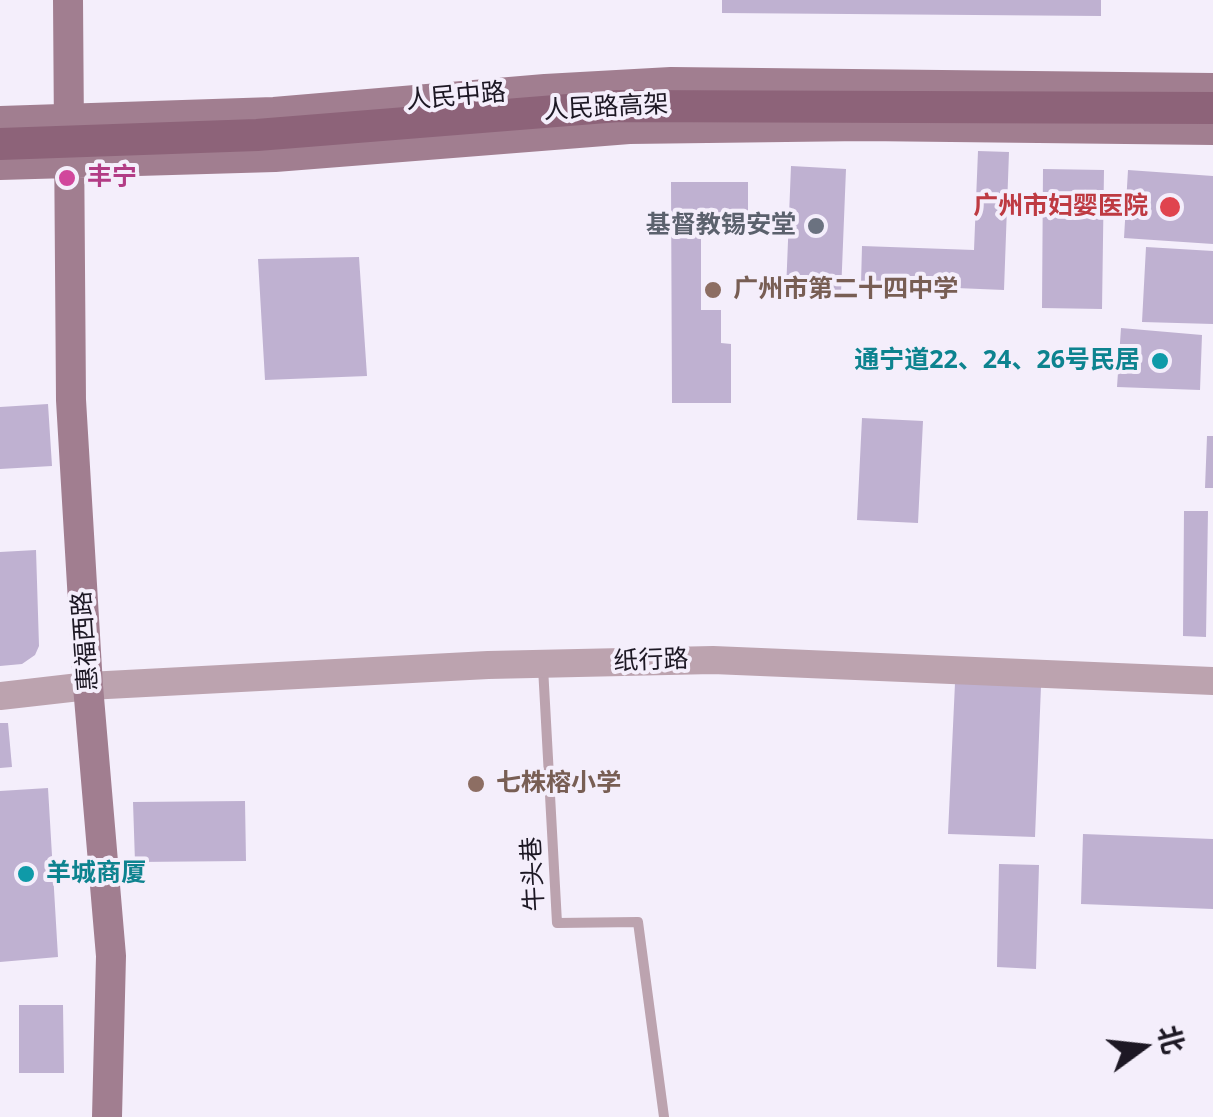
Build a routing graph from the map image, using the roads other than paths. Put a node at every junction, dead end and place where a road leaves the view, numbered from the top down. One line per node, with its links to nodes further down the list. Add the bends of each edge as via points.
1 (68, 0): 4 (main road, 惠福西路)
2 (1213, 88): 4 (main road, 人民中路, via 671,82)
3 (1213, 108): 7 (main road, 人民路高架, bridge, via 618,106 257,136)
4 (70, 120): 5 (main road, 人民中路); 8 (main road, 惠福西路)
5 (0, 121)
6 (1213, 130): 8 (main road, 人民中路, via 628,128 322,154)
7 (0, 144)
8 (70, 164): 9 (main road, 人民中路); 12 (main road, 惠福西路, via 71,400)
9 (0, 165)
10 (543, 665): 11 (street, 纸行路, via 712,660); 12 (street, 纸行路); 15 (lane, 牛头巷, via 557,923 638,922)
11 (1213, 682)
12 (88, 686): 13 (street, 纸行路); 14 (main road, 惠福西路, via 111,956)
13 (0, 696)
14 (106, 1117)
15 (664, 1117)

